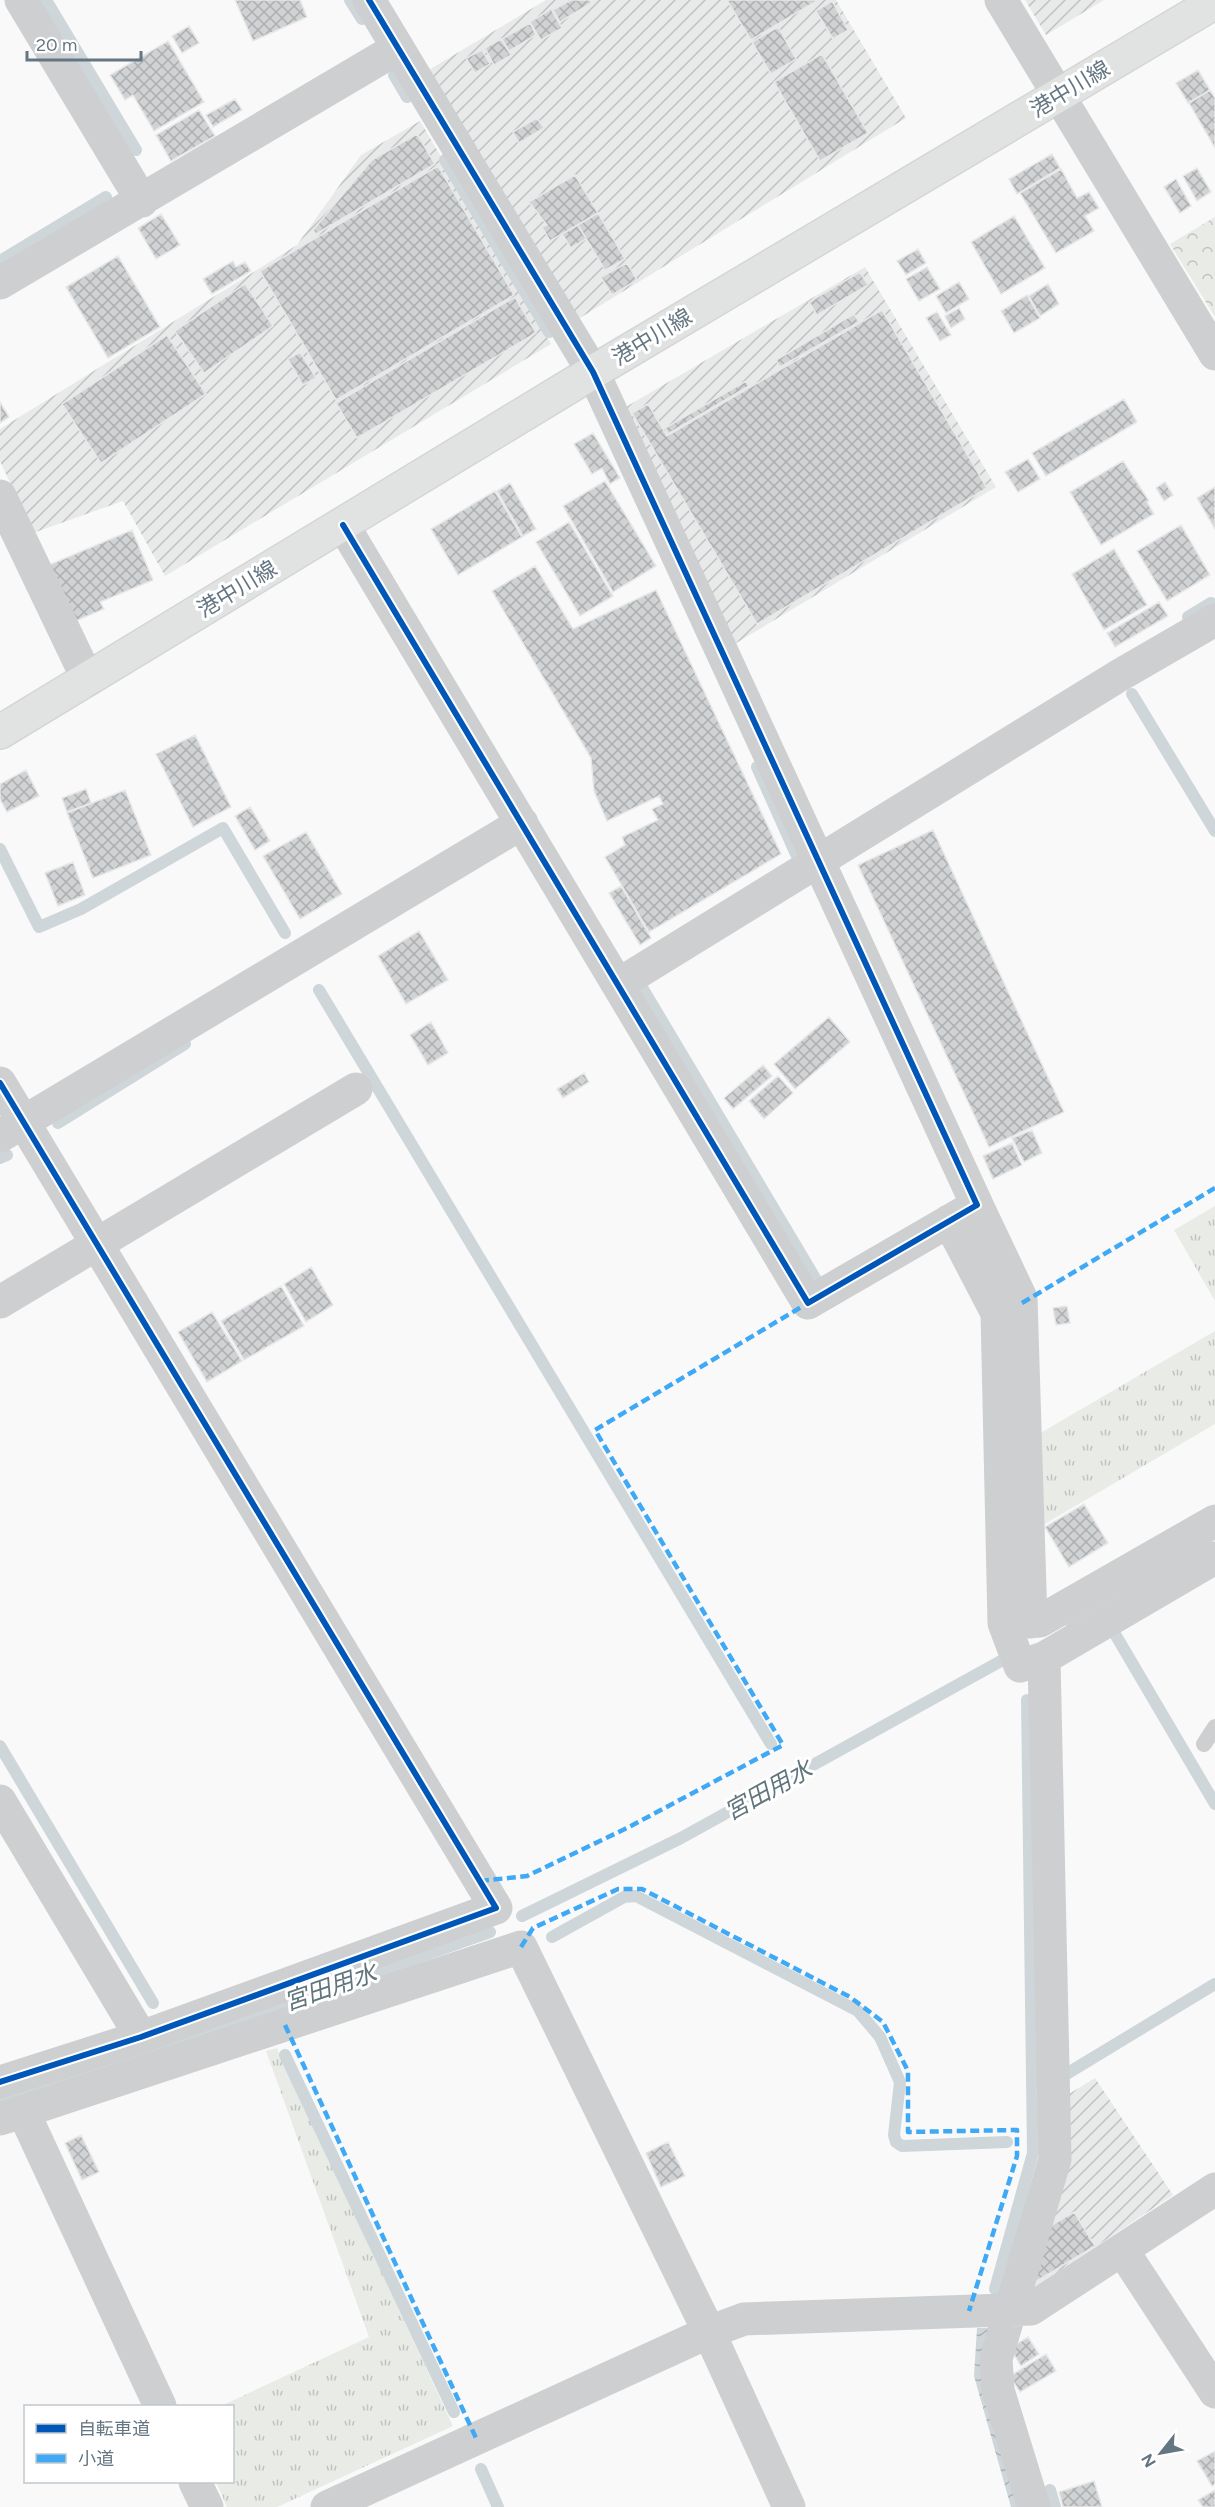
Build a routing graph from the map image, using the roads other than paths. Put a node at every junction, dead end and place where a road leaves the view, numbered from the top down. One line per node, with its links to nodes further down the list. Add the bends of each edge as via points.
1 (21, 0): 7 (street)
2 (369, 0): 5 (street)
3 (1001, 0): 6 (street)
4 (1215, 3): 6 (main road, 港中川線)
5 (398, 48): 7 (street); 10 (street)
6 (1058, 96): 9 (street); 10 (main road, 港中川線)
7 (142, 201): 8 (street)
8 (0, 283)
9 (1215, 354)
10 (593, 372): 12 (main road, 港中川線); 17 (street)
11 (0, 496): 14 (street)
12 (343, 525): 14 (main road, 港中川線); 16 (street)
13 (1215, 620): 17 (street)
14 (88, 680): 15 (main road, 港中川線)
15 (0, 732)
16 (522, 823): 18 (street); 21 (street)
17 (817, 862): 18 (street); 22 (street)
18 (619, 984): 22 (street, via 807,1303)
19 (0, 1083): 21 (street)
20 (356, 1089): 23 (street)
21 (11, 1129): 23 (street)
22 (963, 1213): 27 (street, via 1010,1308)
23 (96, 1245): 24 (street); 32 (street)
24 (0, 1302)
25 (1215, 1521): 27 (street, via 1040,1621)
26 (1215, 1558): 28 (street)
27 (1018, 1622): 28 (street, via 1020,1666)
28 (1044, 1658): 39 (street, via 1055,2159)
29 (1215, 1727): 30 (lane)
30 (1204, 1744)
31 (0, 1801): 34 (street)
32 (496, 1908): 33 (street); 34 (street)
33 (521, 1947): 36 (street); 40 (street)
34 (141, 2037): 35 (street)
35 (0, 2082)
36 (12, 2115): 42 (street)
37 (1215, 2189): 38 (street)
38 (1123, 2251): 39 (street, via 1031,2309); 41 (street)
39 (1010, 2310): 40 (street, via 744,2319); 47 (street, via 996,2359 998,2390)
40 (709, 2332): 45 (street); 46 (street)
41 (1215, 2392)
42 (159, 2405)
43 (196, 2483): 44 (street)
44 (207, 2507)
45 (327, 2507)
46 (789, 2507)
47 (1034, 2507)

